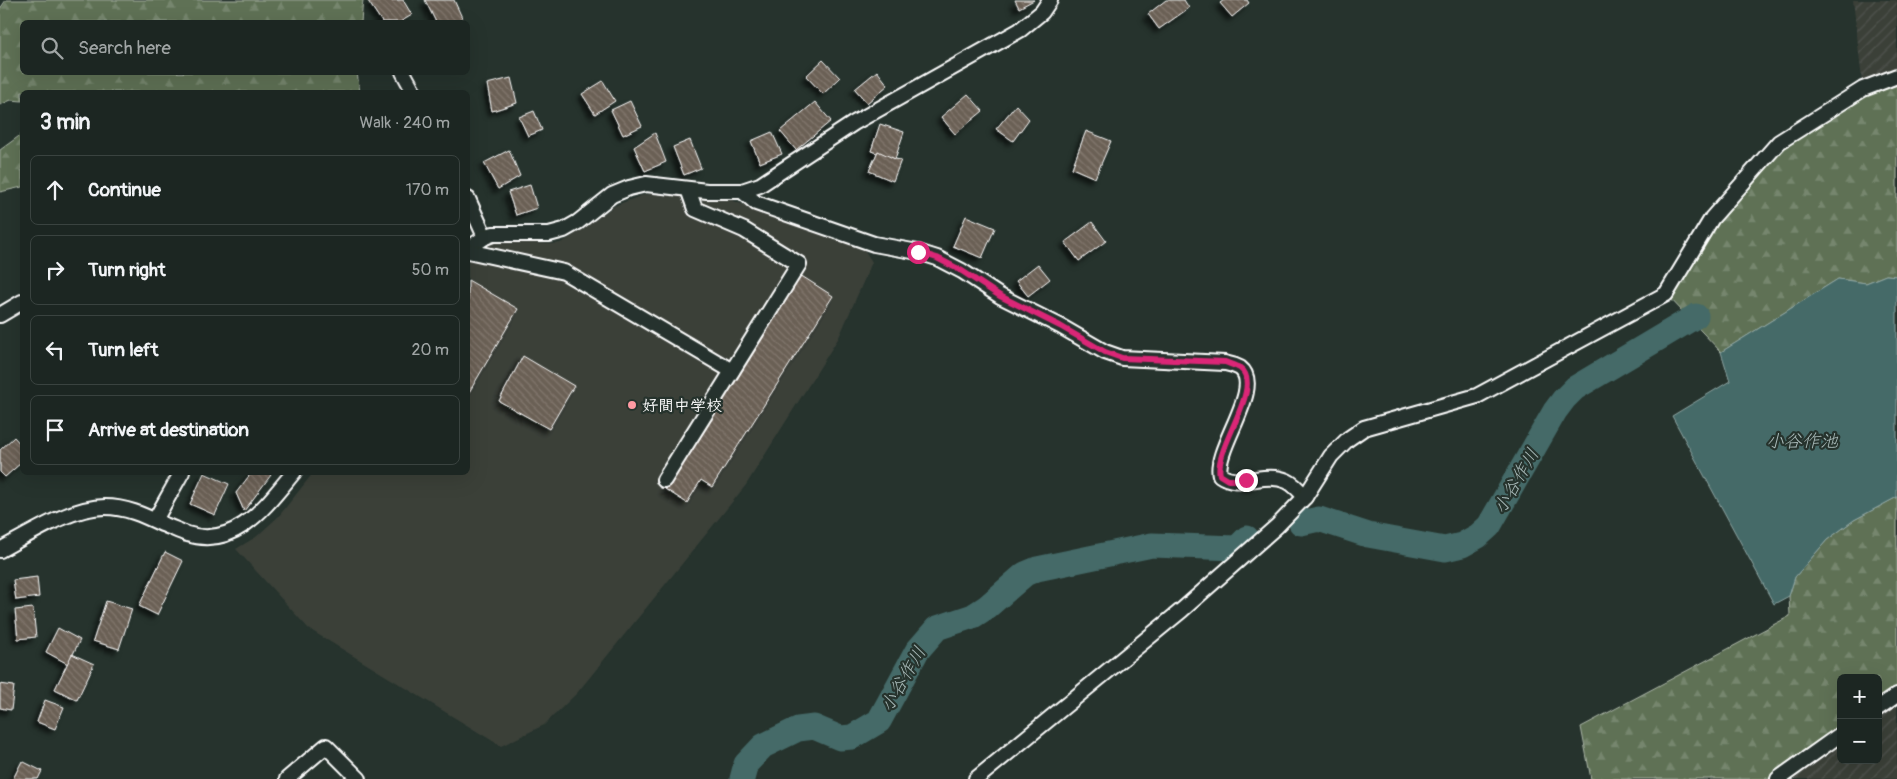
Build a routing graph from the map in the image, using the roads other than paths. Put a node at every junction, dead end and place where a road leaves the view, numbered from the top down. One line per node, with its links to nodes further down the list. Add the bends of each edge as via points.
1 (1050, 0): 6 (street, via 1042,12 1020,30 854,123 760,185)
2 (405, 75): 4 (street)
3 (1897, 76): 17 (street, via 1863,89 1779,142 1712,218 1666,294 1477,396 1364,428 1331,456)
4 (413, 90)
5 (688, 189): 6 (street); 8 (street, via 646,184 629,188 612,196 564,230 549,234 493,234); 13 (street, via 695,209 744,230 799,264)
6 (742, 191): 17 (street, via 756,203 874,244 937,258 1105,352 1122,358 1225,362 1241,369 1246,376 1247,391 1218,469 1220,475 1228,480 1265,477 1286,481)
7 (470, 204): 8 (street)
8 (484, 237): 9 (street)
9 (470, 248)
10 (470, 250): 13 (street, via 564,272)
11 (20, 303): 12 (street)
12 (0, 315)
13 (732, 371): 16 (street)
14 (180, 475): 18 (street)
15 (291, 475): 18 (street, via 258,515 225,534 188,534)
16 (664, 480)
17 (1305, 497): 25 (street, via 1182,610)
18 (155, 520): 19 (street, via 119,508 102,507 78,512)
19 (0, 550)
20 (1897, 695): 21 (street)
21 (1882, 705)
22 (1837, 737): 26 (street)
23 (286, 779): 24 (street, via 326,746)
24 (359, 779)
25 (976, 779)
26 (1778, 779)

